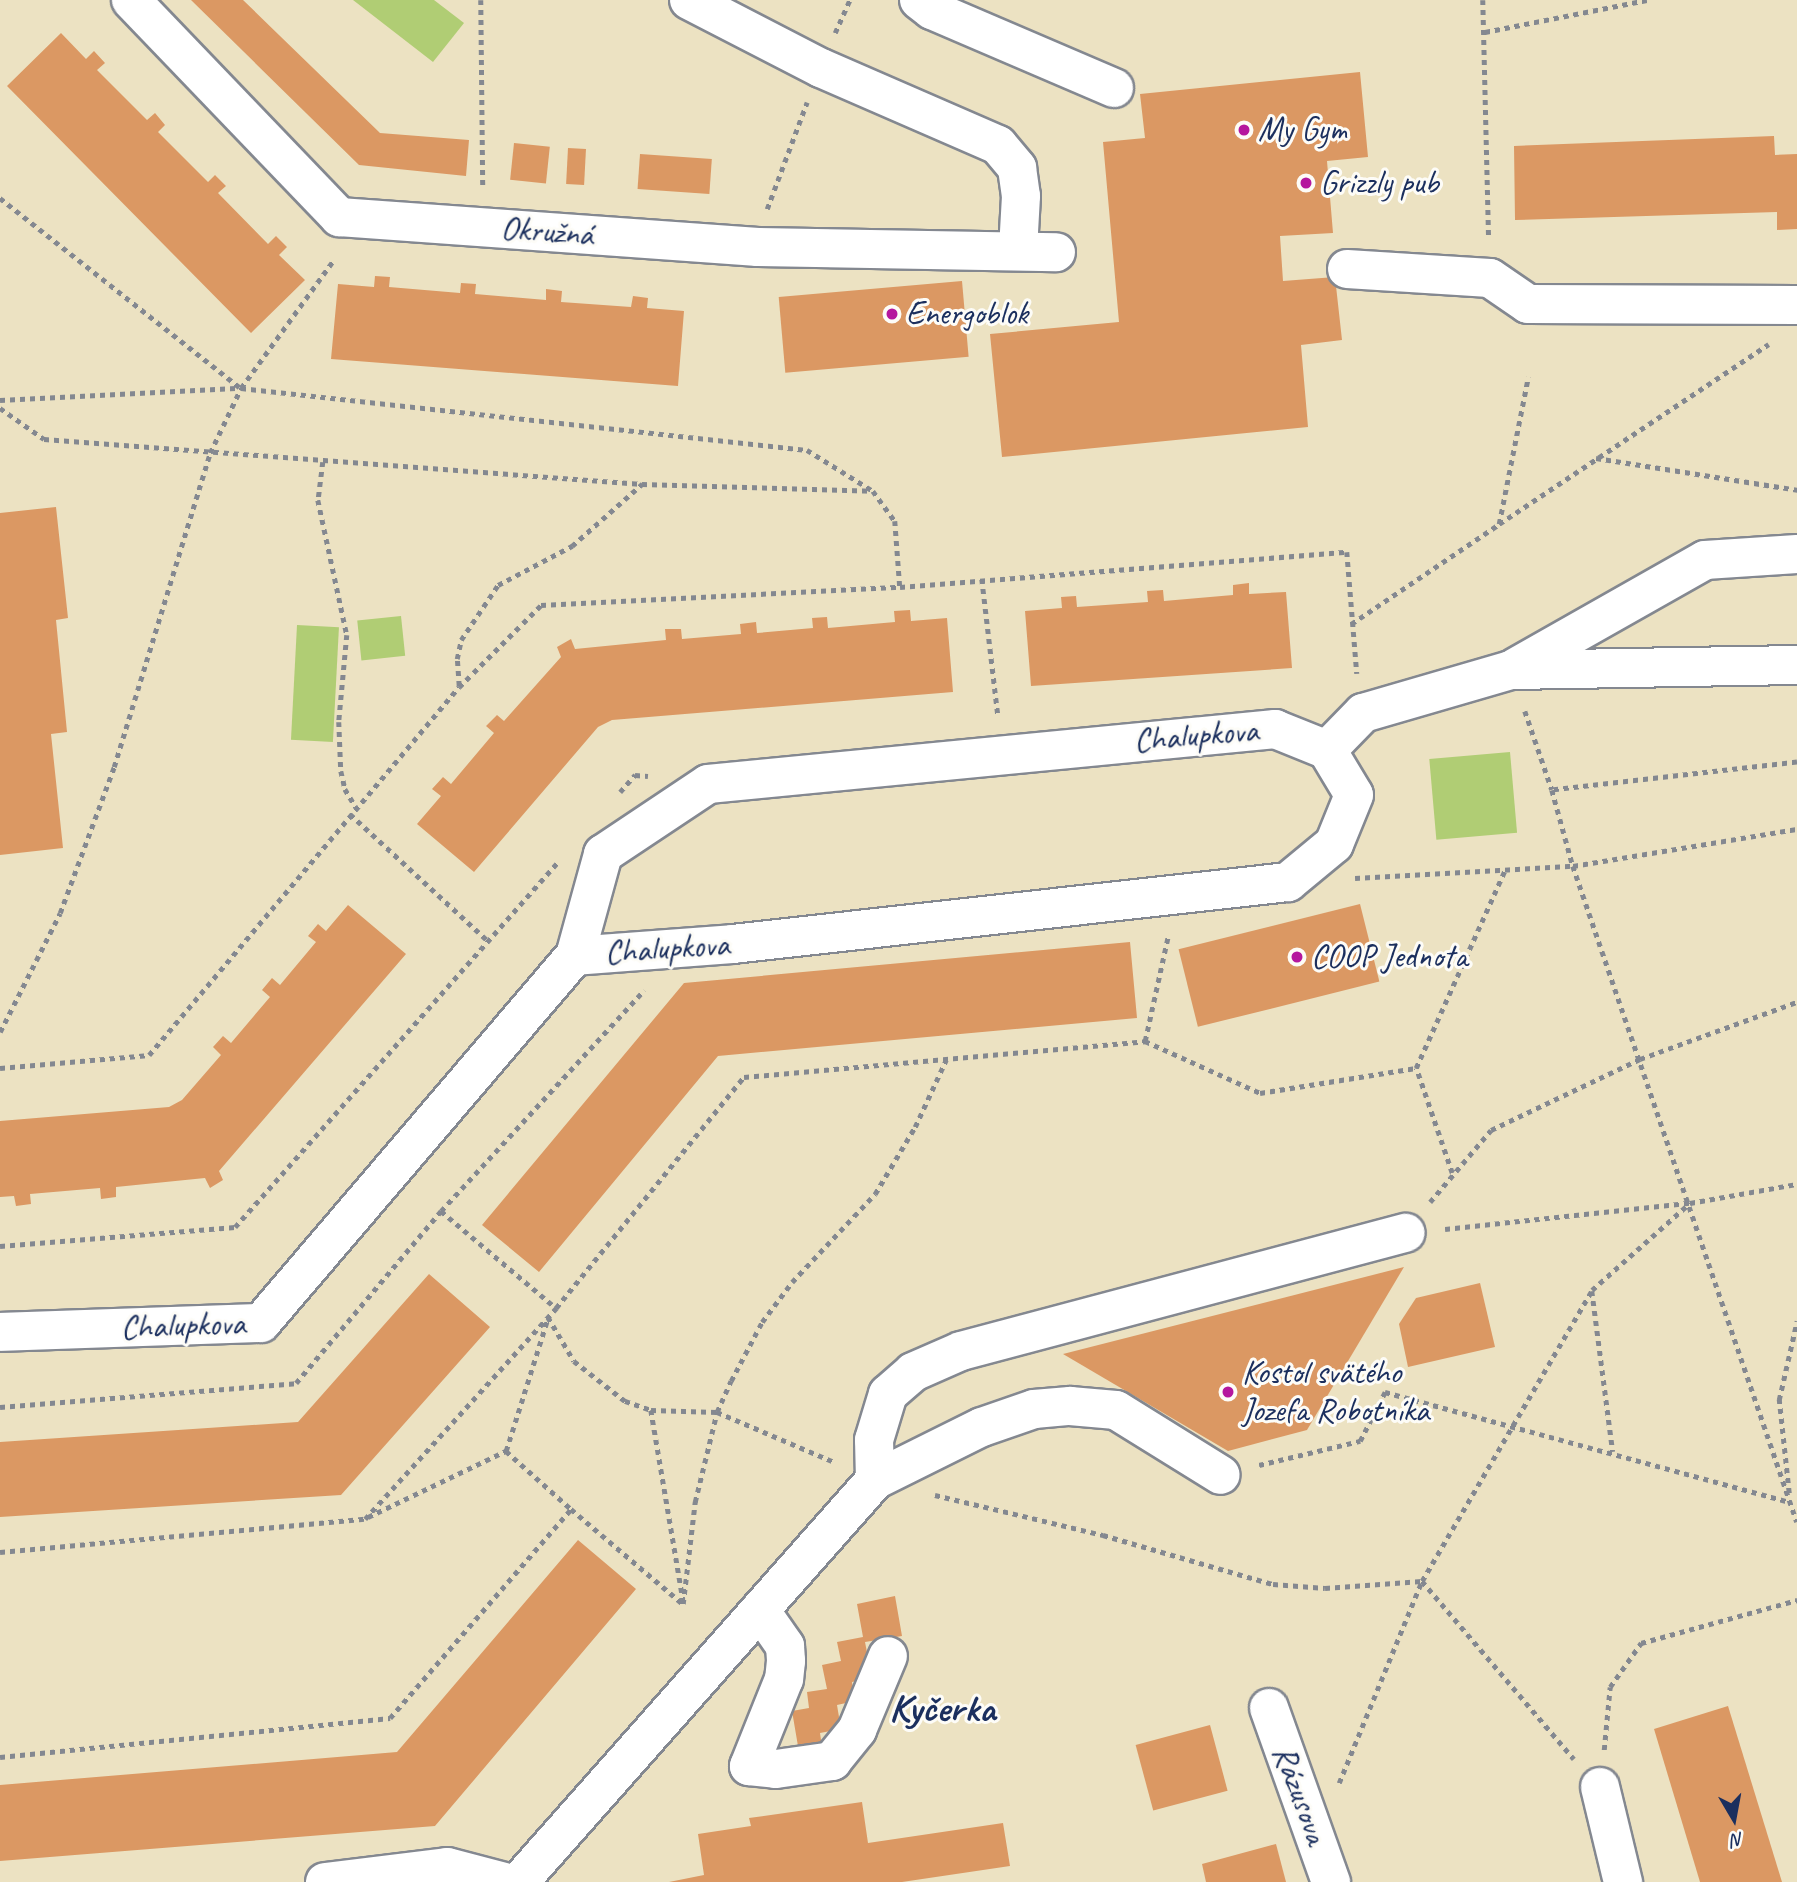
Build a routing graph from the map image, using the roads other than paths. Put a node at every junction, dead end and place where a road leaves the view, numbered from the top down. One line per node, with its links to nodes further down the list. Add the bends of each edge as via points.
1 (131, 0): 5 (street, Okružná, via 339,217 758,247)
2 (689, 0): 5 (street, via 821,68 998,145 1017,168)
3 (919, 0): 4 (street, via 932,10)
4 (1114, 88)
5 (1018, 250): 6 (street, Okružná)
6 (1056, 252)
7 (1347, 269): 8 (street, via 1490,278 1528,304)
8 (1797, 306)
9 (1797, 554): 11 (street, via 1705,560)
10 (1797, 665): 11 (street)
11 (1511, 670): 12 (street, via 1363,713)
12 (1326, 750): 13 (street, Chalupkova, via 1275,729 708,784 603,854); 13 (street, Chalupkova, via 1353,795 1334,844 1288,882 733,944)
13 (575, 956): 15 (street, Chalupkova, via 261,1323)
14 (1406, 1233): 17 (street, via 961,1351 913,1372 888,1394 874,1440)
15 (0, 1332)
16 (1221, 1475): 17 (street, via 1116,1410 1070,1406 1034,1409 982,1427)
17 (875, 1480): 18 (street)
18 (760, 1610): 19 (street, via 785,1646 786,1661 784,1679 749,1766 776,1769 832,1761 857,1730); 24 (street)
19 (888, 1657)
20 (1269, 1708): 25 (street, Rázusova)
21 (1600, 1787): 26 (street)
22 (325, 1882): 23 (street, via 447,1867)
23 (505, 1882)
24 (519, 1882)
25 (1331, 1882)
26 (1623, 1882)

